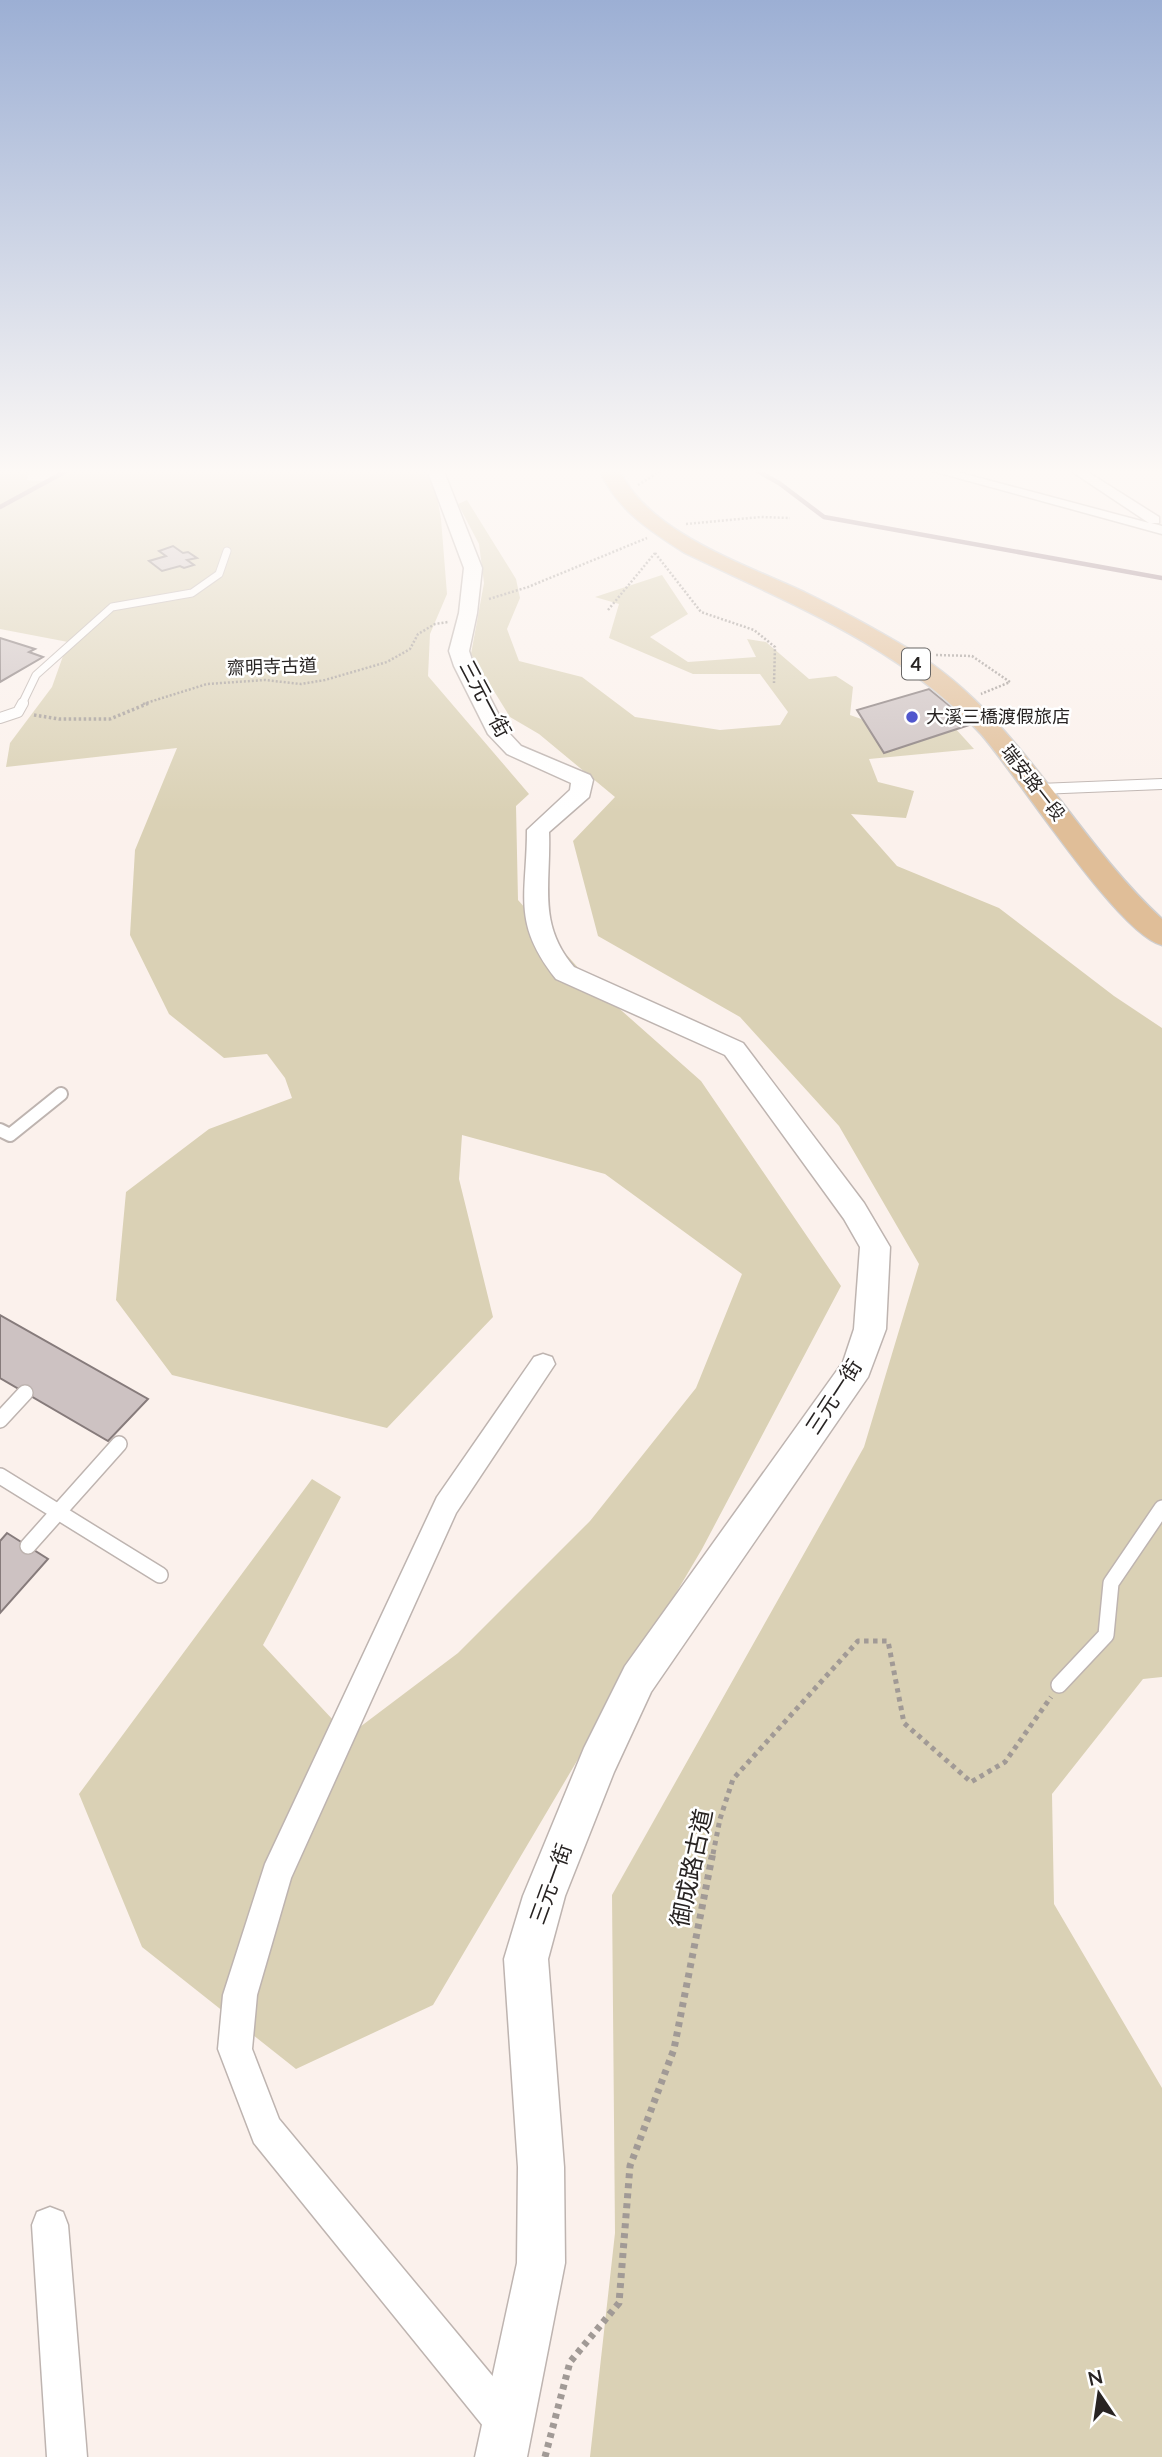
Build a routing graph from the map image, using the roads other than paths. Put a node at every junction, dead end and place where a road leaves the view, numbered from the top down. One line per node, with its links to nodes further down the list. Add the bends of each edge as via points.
1 (205, 584): 5 (lane, via 191,593 113,607 36,675 18,712)
2 (471, 584): 24 (street, 三元一街, via 459,651 498,734 514,750 583,780 581,792 538,830 534,915 553,961 565,973 734,1049 854,1211 875,1247 870,1329 857,1368 638,1679 598,1762 544,1896 526,1959 541,2167 541,2263)
3 (764, 584): 7 (main road, 瑞安路一段 / 4, via 918,666 962,700)
4 (787, 584): 7 (main road, 瑞安路一段 / 4, via 920,654 977,696 1019,738)
5 (0, 718)
6 (1162, 784): 7 (lane)
7 (1048, 788): 8 (main road, 瑞安路一段 / 4); 9 (main road, 瑞安路一段 / 4, via 1110,884)
8 (1162, 914)
9 (1162, 936)
10 (61, 1094): 11 (lane)
11 (5, 1133): 12 (lane)
12 (0, 1144)
13 (542, 1364): 24 (street, via 446,1505 276,1875 240,1994 236,2049 266,2132)
14 (26, 1393): 15 (lane)
15 (0, 1420)
16 (118, 1444): 19 (lane)
17 (0, 1476): 19 (lane)
18 (1162, 1508): 22 (lane, via 1111,1583 1106,1635)
19 (58, 1512): 20 (lane); 21 (lane)
20 (27, 1546)
21 (160, 1575)
22 (1059, 1685)
23 (50, 2225): 25 (street)
24 (504, 2441)
25 (67, 2457)

